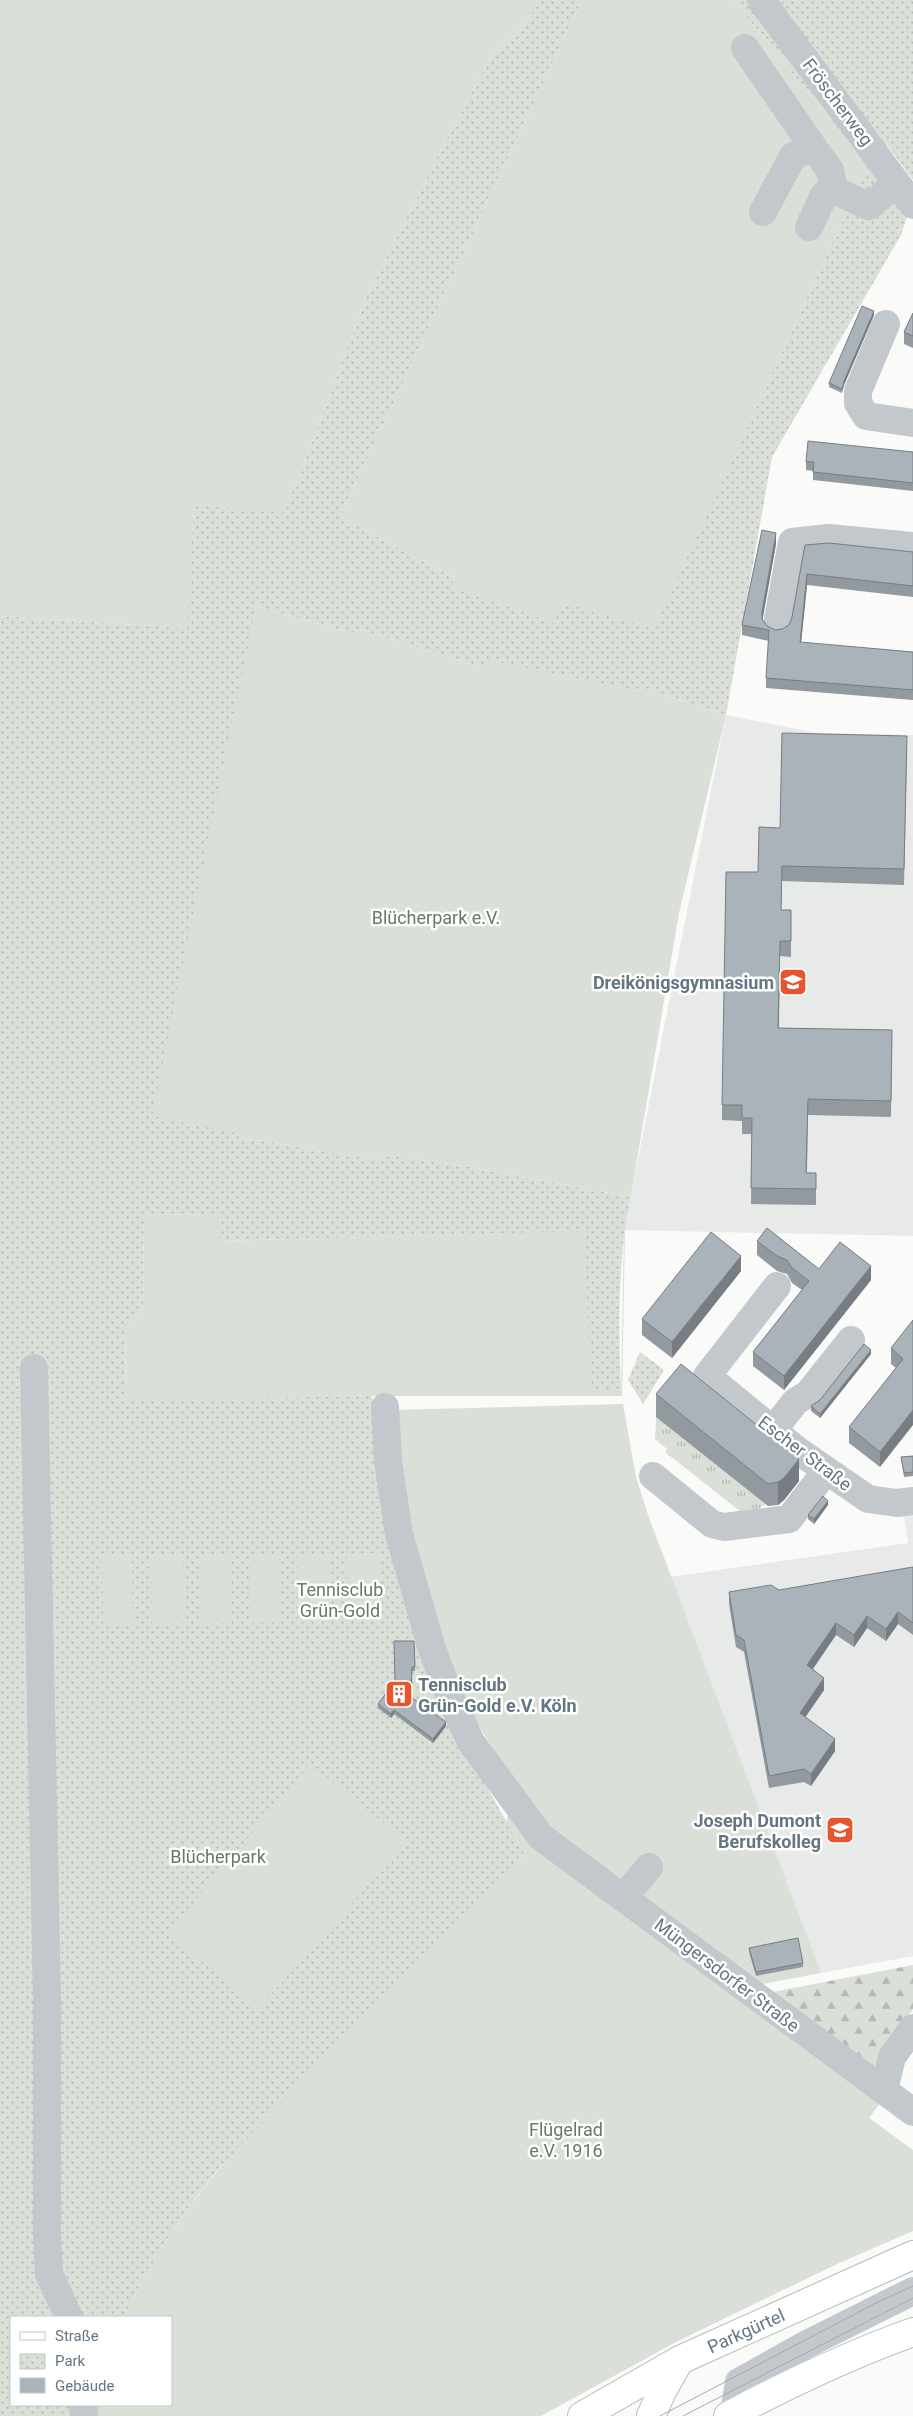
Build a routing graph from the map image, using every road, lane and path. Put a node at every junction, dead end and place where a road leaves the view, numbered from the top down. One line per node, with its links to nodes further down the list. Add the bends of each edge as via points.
1 (761, 0): 4 (street, Fröscherweg)
2 (746, 48): 3 (street)
3 (813, 147): 5 (street, via 830,170); 7 (street, via 792,156)
4 (897, 183): 5 (street, via 869,206); 6 (street, Fröscherweg)
5 (834, 190): 8 (street, via 824,195)
6 (913, 205)
7 (763, 212)
8 (809, 227)
9 (886, 324): 10 (street, via 858,391 858,403 866,416)
10 (913, 423)
11 (913, 546): 12 (street, via 829,538 792,542)
12 (777, 624)
13 (777, 1286): 17 (street, Escher Straße, via 707,1376)
14 (852, 1340): 17 (street, via 808,1394 796,1401)
15 (34, 1368): 28 (street, via 47,1989 47,2238 49,2274)
16 (385, 1407): 22 (street, Müngersdorfer Straße, via 388,1461 399,1534 450,1699 471,1742 542,1837)
17 (772, 1430): 18 (street, Escher Straße)
18 (826, 1471): 19 (street, via 789,1519 724,1527 712,1524); 20 (street, Escher Straße, via 868,1499 897,1503)
19 (653, 1476)
20 (913, 1501)
21 (649, 1867): 22 (street)
22 (623, 1898): 24 (street, Müngersdorfer Straße)
23 (913, 2028): 24 (street, via 892,2057)
24 (884, 2090): 25 (street, Müngersdorfer Straße)
25 (913, 2112)
26 (913, 2255): 30 (main road, Parkgürtel)
27 (913, 2291): 31 (street, via 739,2382)
28 (68, 2316)
29 (913, 2332): 31 (main road, via 780,2388)
30 (680, 2360): 32 (main road, Parkgürtel); 33 (main road)
31 (731, 2414)
32 (583, 2416)
33 (651, 2416)

